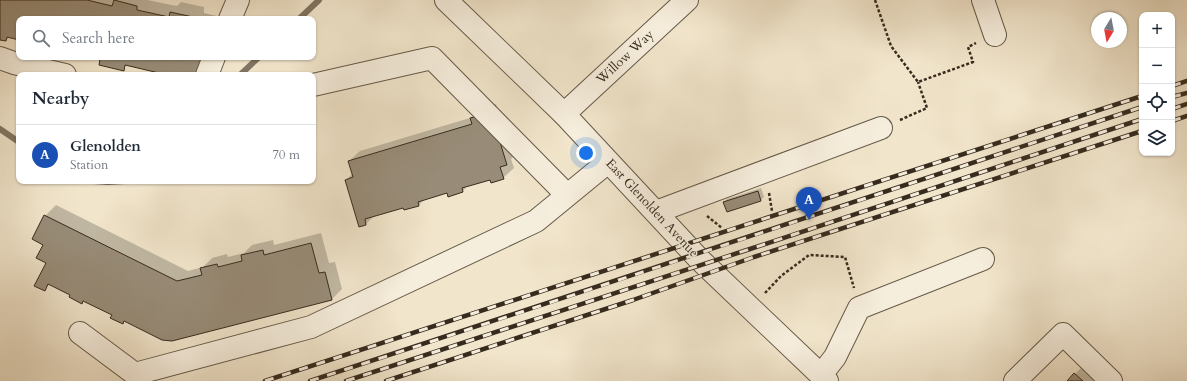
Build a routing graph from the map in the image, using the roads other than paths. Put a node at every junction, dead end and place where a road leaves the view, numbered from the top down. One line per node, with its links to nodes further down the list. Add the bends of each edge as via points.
1 (238, 0): 5 (street)
2 (446, 0): 12 (street, East Glenolden Avenue)
3 (687, 0): 12 (street, Willow Way)
4 (983, 0): 6 (street)
5 (231, 16)
6 (995, 35)
7 (0, 58): 9 (street)
8 (213, 60): 10 (street)
9 (52, 72)
10 (207, 72)
11 (316, 84): 15 (street, via 432,58)
12 (564, 114): 14 (street, East Glenolden Avenue)
13 (882, 128): 16 (street)
14 (608, 162): 15 (street); 16 (street, East Glenolden Avenue)
15 (568, 195): 18 (street, via 536,221 311,327 135,374)
16 (656, 212): 19 (street, East Glenolden Avenue, via 699,259)
17 (983, 259): 19 (street, via 859,308)
18 (80, 333)
19 (824, 378)
20 (1015, 381): 21 (street, via 1063,334)
21 (1111, 381)

